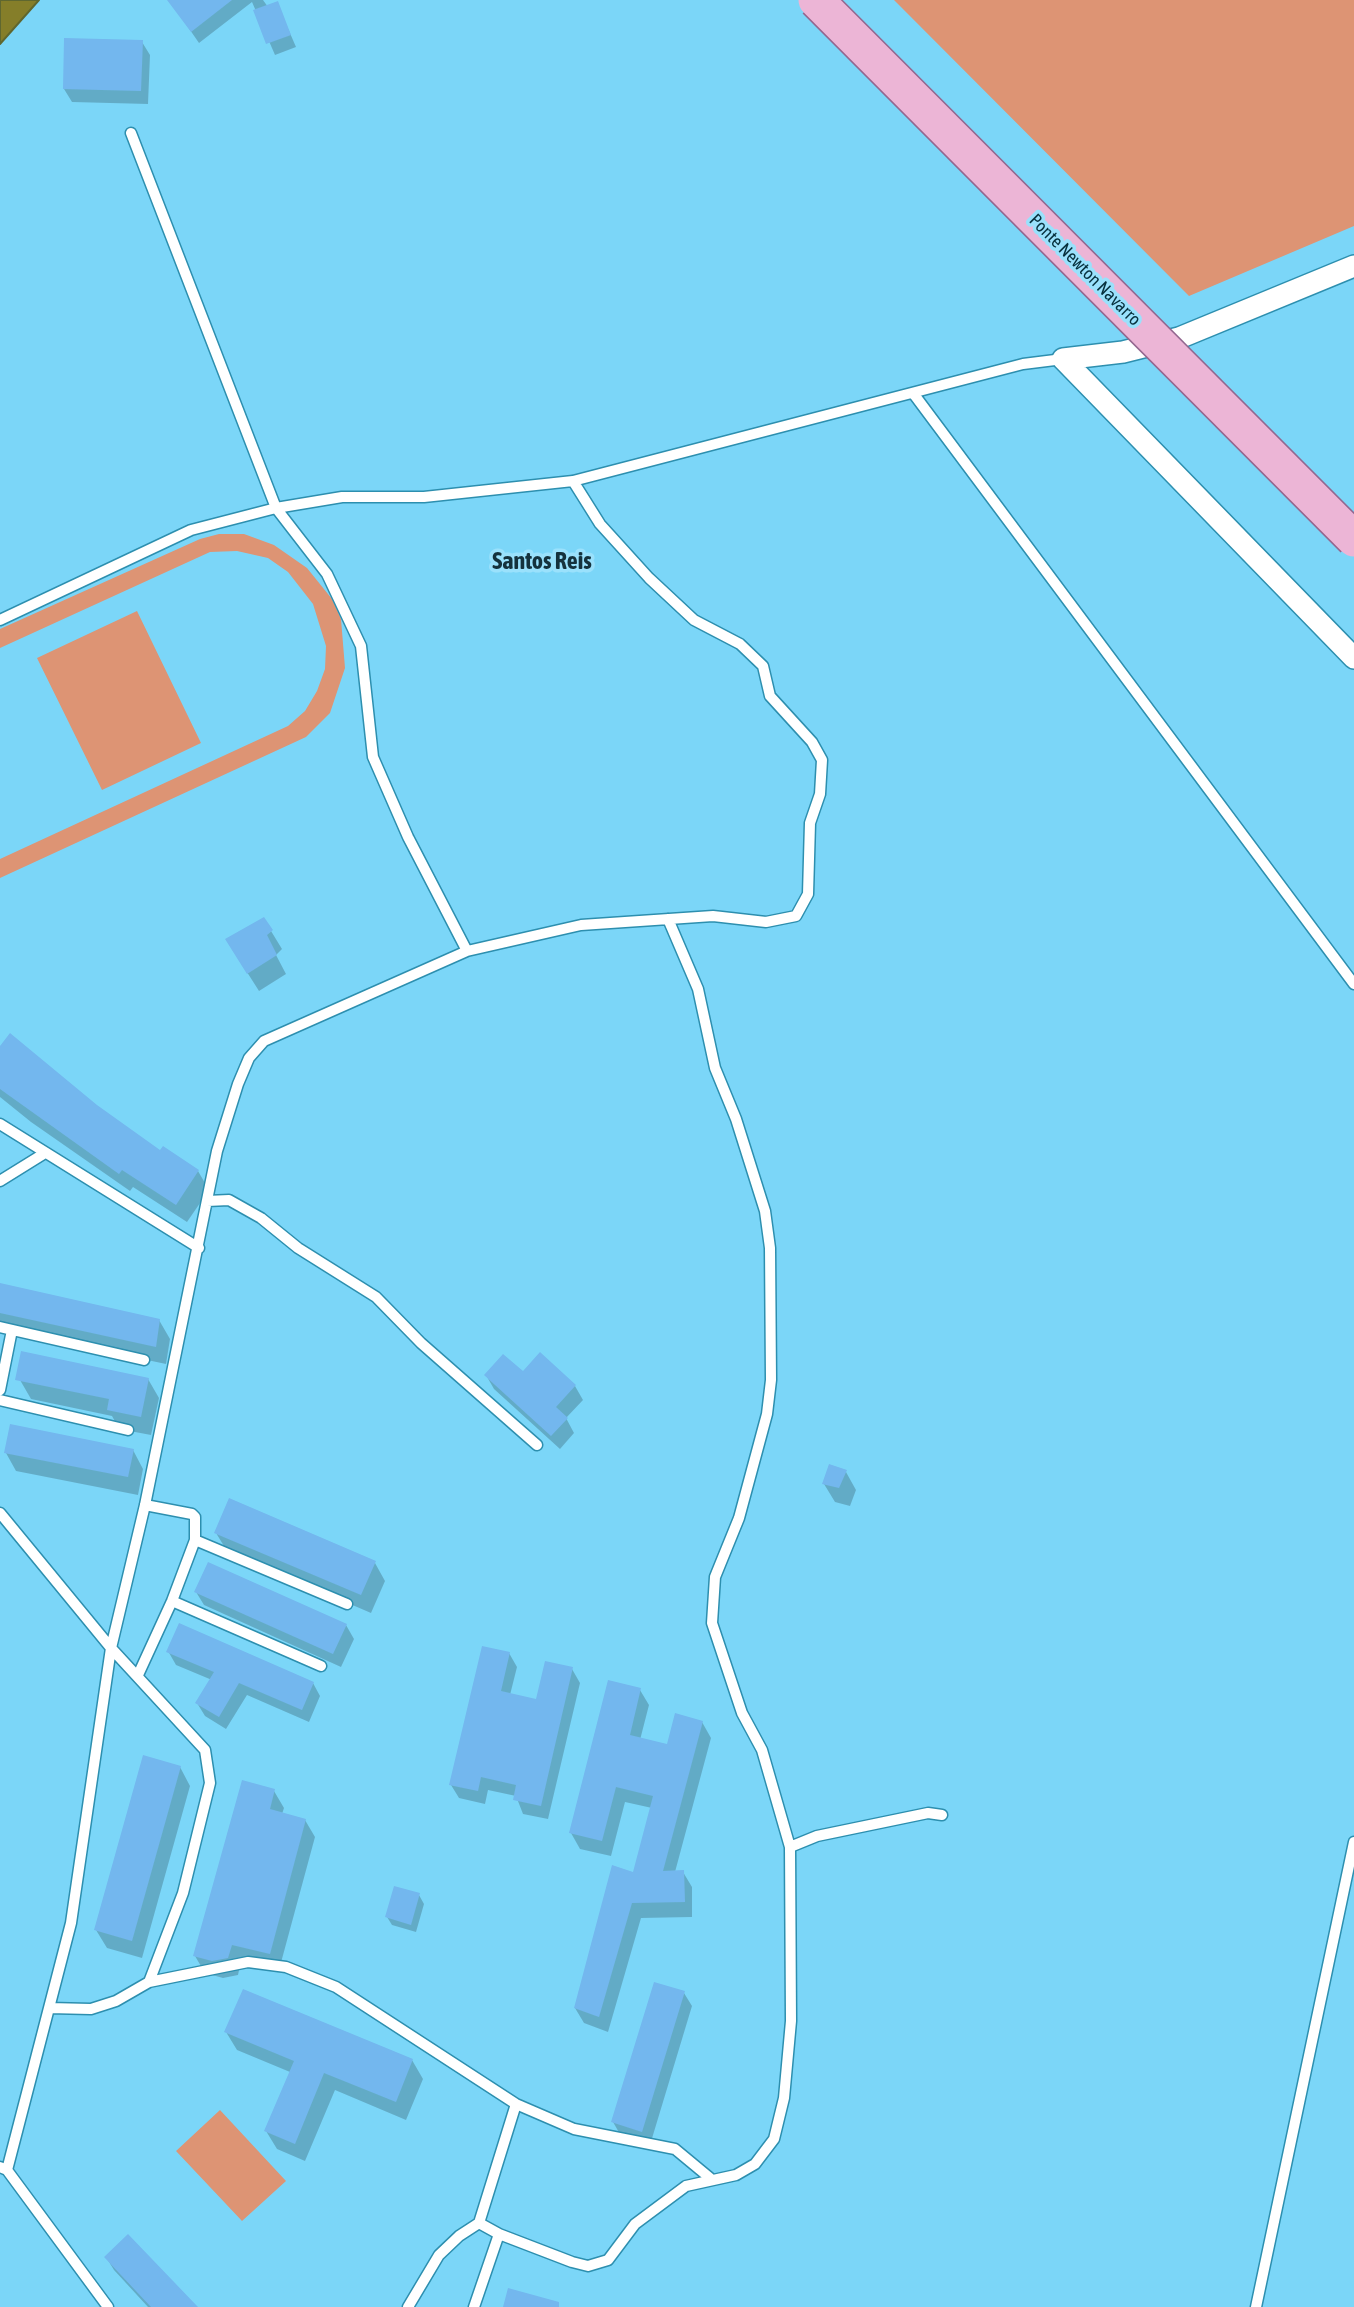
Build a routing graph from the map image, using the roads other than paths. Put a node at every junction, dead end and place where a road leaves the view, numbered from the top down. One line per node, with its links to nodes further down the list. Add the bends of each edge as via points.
1 (816, 0): 10 (main road, Ponte Newton Navarro, bridge)
2 (835, 0): 9 (main road, Ponte Newton Navarro)
3 (131, 134): 8 (lane)
4 (1354, 266): 5 (street, via 1178,338 1123,352)
5 (1063, 359): 6 (lane, via 1023,364); 12 (street)
6 (913, 393): 7 (lane); 15 (lane)
7 (573, 481): 8 (lane, via 424,497 342,497); 13 (lane, via 600,524 649,578 694,620 740,644 763,666 770,696 812,742 822,760 820,794 810,823 808,894 796,916 766,922 713,916)
8 (276, 508): 11 (lane, via 191,530); 14 (lane, via 327,574 361,646 373,757)
9 (1354, 518)
10 (1354, 540)
11 (0, 620)
12 (1354, 658)
13 (668, 919): 14 (lane, via 580,925); 38 (lane, via 698,989 715,1068 765,1211 770,1248 767,1414 739,1518 715,1577 712,1623 737,1700 762,1750)
14 (467, 951): 19 (lane, via 264,1041 249,1058 238,1084 217,1151)
15 (1354, 984)
16 (0, 1124): 17 (lane)
17 (45, 1153): 18 (lane); 20 (lane)
18 (0, 1181)
19 (208, 1201): 20 (lane); 27 (lane, via 229,1200 261,1218 298,1248 376,1297)
20 (199, 1248): 28 (lane)
21 (0, 1327): 22 (lane)
22 (12, 1330): 23 (lane); 24 (lane)
23 (144, 1360)
24 (0, 1390)
25 (0, 1400): 26 (lane)
26 (128, 1430)
27 (537, 1445)
28 (145, 1505): 30 (lane, via 192,1514); 33 (lane)
29 (0, 1513): 33 (lane)
30 (195, 1540): 31 (lane); 32 (lane)
31 (172, 1601): 34 (lane); 35 (lane)
32 (347, 1604)
33 (111, 1648): 35 (lane); 40 (lane, via 71,1923)
34 (321, 1666)
35 (138, 1675): 39 (lane, via 205,1750 211,1783 183,1893)
36 (942, 1815): 38 (lane, via 928,1813 817,1836)
37 (1354, 1842): 49 (lane)
38 (790, 1847): 43 (lane, via 791,2021 774,2139 755,2164 736,2175)
39 (149, 1982): 40 (lane, via 91,2009); 41 (lane, via 248,1962 286,1967 336,1987)
40 (49, 2008): 42 (lane)
41 (516, 2104): 43 (lane, via 574,2130 675,2149); 44 (lane)
42 (3, 2168): 46 (lane)
43 (710, 2178): 45 (lane, via 677,2192 635,2224 608,2259 588,2266)
44 (479, 2223): 45 (lane); 47 (lane, via 439,2255)
45 (499, 2234): 48 (lane)
46 (108, 2307)
47 (408, 2307)
48 (474, 2307)
49 (1256, 2307)

